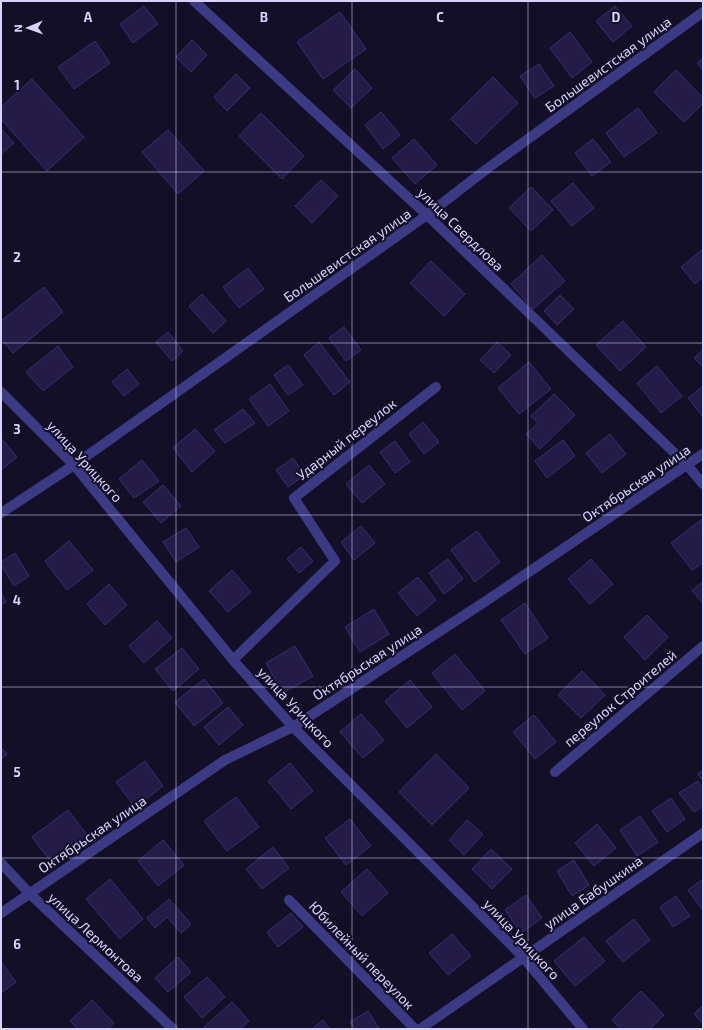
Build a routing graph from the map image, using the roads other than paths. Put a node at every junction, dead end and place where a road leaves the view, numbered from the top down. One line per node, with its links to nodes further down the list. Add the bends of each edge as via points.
1 (194, 1): 3 (street, улица Свердлова)
2 (703, 12): 3 (street, Большевистская улица)
3 (427, 215): 7 (street, Большевистская улица); 8 (street, улица Свердлова)
4 (436, 387): 12 (street, Ударный переулок, via 294,498 335,561)
5 (1, 392): 7 (street, улица Урицкого)
6 (703, 454): 8 (street, Октябрьская улица)
7 (74, 465): 10 (street, Большевистская улица); 12 (street, улица Урицкого)
8 (687, 465): 9 (street, улица Свердлова); 13 (street, Октябрьская улица, via 479,606)
9 (703, 484)
10 (1, 512)
11 (703, 646): 14 (street, переулок Строителей)
12 (233, 660): 13 (street, улица Урицкого)
13 (292, 727): 17 (street, Октябрьская улица, via 225,760); 20 (street, улица Урицкого)
14 (555, 772)
15 (703, 833): 20 (street, улица Бабушкина)
16 (1, 863): 17 (street, улица Лермонтова)
17 (29, 893): 19 (street, Октябрьская улица); 21 (street, улица Лермонтова)
18 (290, 900): 22 (street, Юбилейный переулок)
19 (1, 913)
20 (522, 957): 23 (street, улица Бабушкина); 24 (street, улица Урицкого)
21 (173, 1029)
22 (415, 1029)
23 (420, 1029)
24 (583, 1029)

